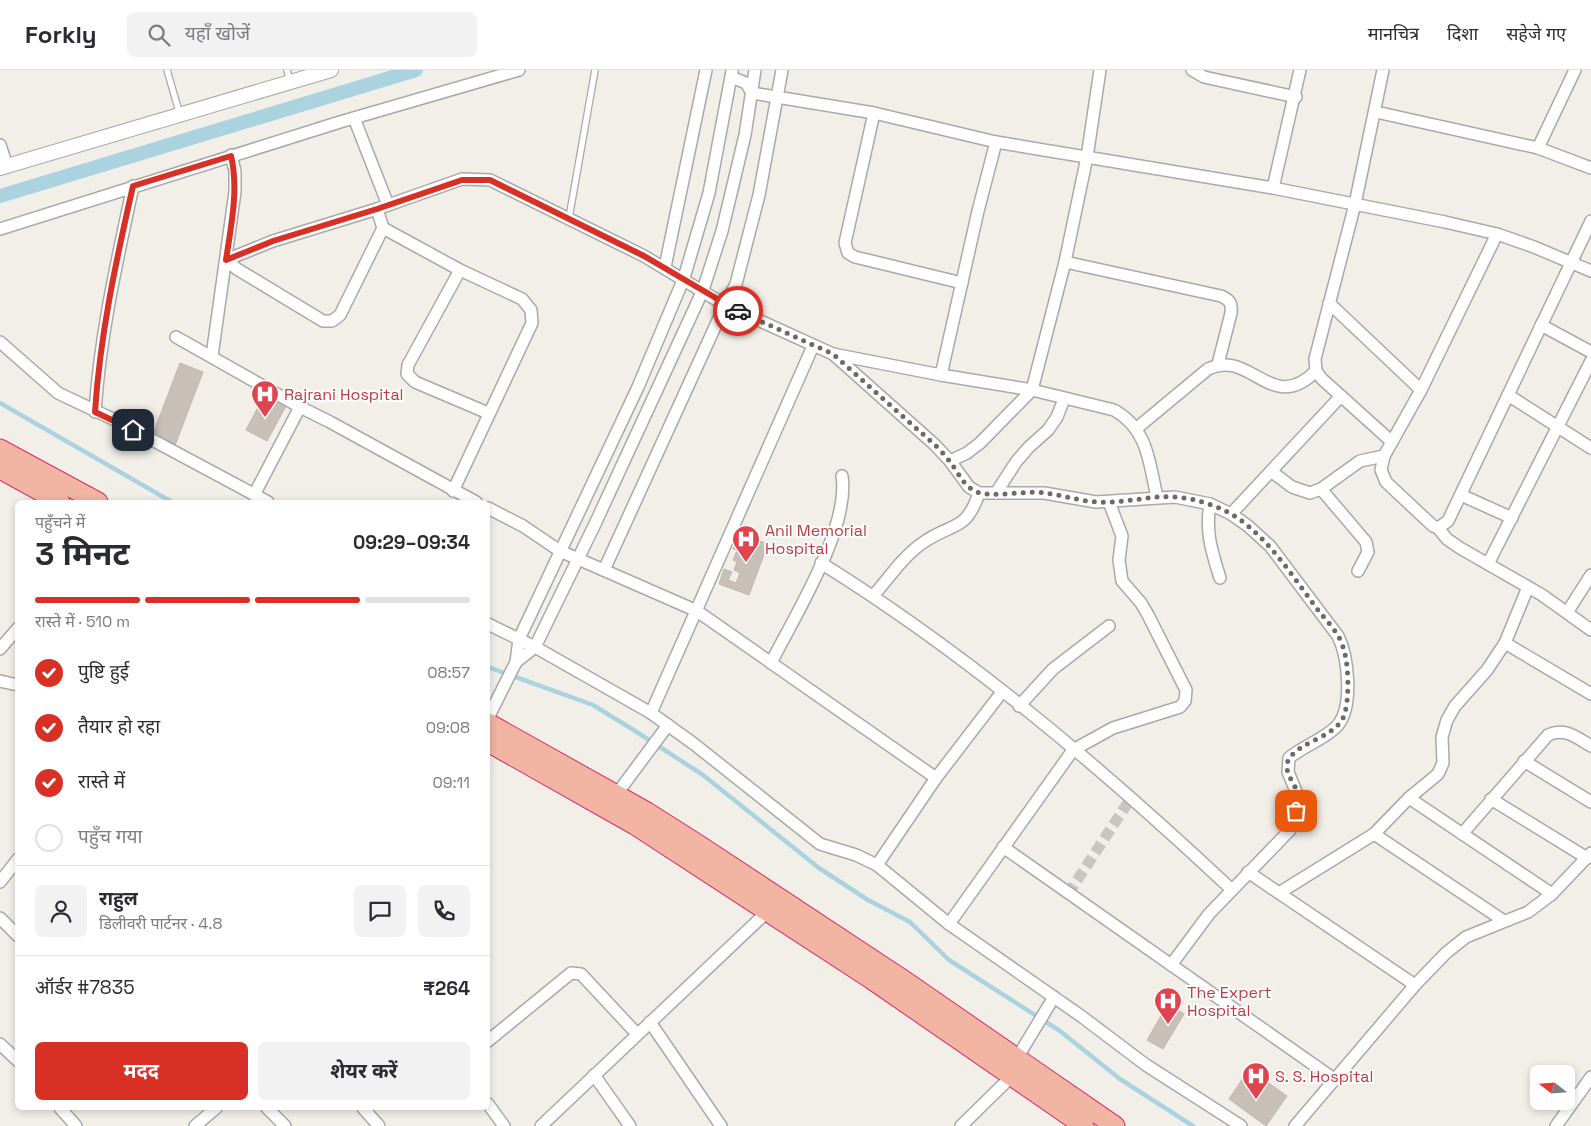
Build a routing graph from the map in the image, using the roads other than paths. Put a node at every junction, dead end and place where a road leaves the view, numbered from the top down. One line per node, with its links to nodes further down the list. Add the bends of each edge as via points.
1 (167, 70): 20 (lane)
2 (331, 70): 14 (street)
3 (519, 70): 21 (street)
4 (595, 70): 33 (lane)
5 (706, 70): 41 (street)
6 (755, 70): 15 (street)
7 (782, 70): 16 (street)
8 (1100, 70): 26 (street)
9 (1192, 70): 17 (street, via 1204,77)
10 (1300, 70): 17 (street)
11 (1383, 70): 18 (street)
12 (1575, 70): 24 (street)
13 (731, 73): 15 (street, via 746,83); 44 (street, via 709,193)
14 (288, 76): 20 (street)
15 (752, 92): 16 (street); 46 (street, via 722,231)
16 (778, 97): 19 (street); 48 (street, via 742,262 736,284)
17 (1296, 97): 30 (street)
18 (1376, 112): 24 (street); 31 (street)
19 (874, 113): 22 (street); 45 (street, via 845,243 848,253)
20 (180, 115): 27 (street)
21 (354, 118): 25 (street); 32 (street)
22 (996, 142): 26 (street); 45 (street)
23 (0, 145): 27 (street)
24 (1538, 148): 28 (street)
25 (231, 156): 29 (street); 38 (street, via 235,192)
26 (1087, 157): 30 (street); 40 (street)
27 (4, 167)
28 (1591, 168)
29 (133, 186): 36 (street); 67 (street, via 108,301 98,364)
30 (1273, 188): 31 (street)
31 (1354, 204): 37 (street); 47 (street)
32 (382, 207): 33 (street, via 462,180 490,180); 35 (street); 38 (street, via 273,241)
33 (569, 218): 41 (street)
34 (1591, 221): 39 (street)
35 (383, 228): 38 (street, via 340,315 332,321 323,321); 42 (street)
36 (0, 229)
37 (1497, 234): 39 (street); 62 (street)
38 (226, 260): 55 (street)
39 (1571, 261): 43 (street); 49 (street)
40 (1065, 262): 57 (street, via 1228,299 1232,304 1231,312); 61 (street)
41 (665, 267): 44 (street)
42 (460, 270): 68 (street, via 522,299 531,310 532,323); 68 (street, via 408,365 407,374 415,382)
43 (1591, 271)
44 (684, 278): 46 (street); 96 (street, via 638,387)
45 (962, 283): 59 (street)
46 (703, 290): 48 (street); 97 (street)
47 (1329, 302): 58 (street, via 1315,359); 62 (street)
48 (725, 305): 52 (street); 100 (street)
49 (1541, 325): 53 (street); 63 (street)
50 (176, 337): 55 (street)
51 (0, 342): 67 (street, via 58,393)
52 (813, 346): 54 (street); 106 (street)
53 (1591, 352)
54 (833, 354): 59 (street); 75 (street)
55 (212, 356): 66 (street)
56 (1591, 361): 60 (street)
57 (1218, 364): 58 (street, via 1238,367 1283,387 1294,387); 70 (street, via 1208,368)
58 (1316, 371): 64 (street)
59 (941, 375): 61 (street)
60 (1588, 377): 69 (street)
61 (1032, 390): 65 (street); 75 (street, via 980,442)
62 (1421, 390): 71 (street)
63 (1508, 395): 69 (street); 84 (street)
64 (1341, 396): 71 (street); 77 (street)
65 (1064, 399): 70 (street, via 1114,410); 82 (street, via 1048,430 1016,462)
66 (300, 407): 80 (street); 83 (street)
67 (95, 412): 83 (street)
68 (488, 413): 80 (street)
69 (1557, 427): 72 (street); 94 (street)
70 (1137, 428): 85 (street, via 1145,444)
71 (1392, 442): 74 (street)
72 (1591, 448)
73 (0, 449): 87 (highway)
74 (1384, 456): 79 (street, via 1360,460); 95 (street, via 1382,470 1386,482)
75 (950, 461): 81 (street, via 968,487)
76 (0, 469): 86 (highway)
77 (1271, 471): 79 (street, via 1302,492); 93 (street)
78 (842, 476): 98 (street, via 843,504)
79 (1321, 489): 101 (street, via 1366,542 1368,552)
80 (453, 491): 89 (street)
81 (979, 493): 82 (street); 105 (street, via 967,518 924,542)
82 (996, 493): 90 (street, via 1044,493)
83 (254, 495): 88 (street)
84 (1461, 495): 94 (street); 95 (street, via 1448,521)
85 (1157, 497): 90 (street); 91 (street)
86 (56, 500)
87 (94, 500)
88 (264, 500)
89 (472, 500)
90 (1110, 502): 129 (street, via 1122,536 1119,560 1122,581 1148,615 1186,690 1186,696 1180,707 1113,728)
91 (1210, 504): 93 (street); 103 (street, via 1209,543)
92 (490, 509): 96 (street)
93 (1231, 514): 142 (street, via 1248,526 1275,554 1333,629 1343,647 1346,662 1346,701 1342,719 1336,727 1289,758 1288,772 1300,801 1293,824)
94 (1512, 518): 99 (street)
95 (1438, 528): 99 (street, via 1447,539)
96 (560, 551): 97 (street); 112 (street)
97 (578, 559): 100 (street); 114 (street)
98 (821, 563): 105 (street); 117 (street)
99 (1488, 564): 104 (street)
100 (604, 570): 106 (street)
101 (1358, 571)
102 (1591, 575): 107 (street)
103 (1220, 578)
104 (1528, 587): 107 (street); 113 (street)
105 (873, 596): 120 (street)
106 (697, 611): 117 (street); 123 (street)
107 (1568, 611): 110 (street)
108 (490, 625): 112 (street)
109 (1109, 626): 122 (street, via 1053,669)
110 (1591, 630)
111 (15, 632): 115 (street)
112 (519, 639): 114 (street); 116 (street)
113 (1504, 643): 121 (street); 133 (street, via 1447,720 1442,737 1443,763 1438,774)
114 (535, 647): 116 (street); 123 (street)
115 (0, 649)
116 (516, 662): 124 (street)
117 (771, 663): 131 (street)
118 (0, 681): 119 (street)
119 (15, 684)
120 (1002, 692): 122 (street); 131 (street)
121 (1591, 694)
122 (1019, 706): 129 (street)
123 (651, 713): 126 (street)
124 (490, 714)
125 (490, 724): 132 (highway)
126 (668, 725): 132 (street); 141 (street, via 820,844)
127 (490, 743): 147 (highway, via 635,824)
128 (1591, 746): 130 (street, via 1557,731 1548,735)
129 (1073, 750): 138 (street); 144 (street)
130 (1524, 761): 134 (street); 135 (street)
131 (936, 778): 141 (street)
132 (616, 795): 159 (highway, via 696,843)
133 (1409, 798): 136 (street); 137 (street)
134 (1491, 799): 137 (street); 139 (street)
135 (1591, 802)
136 (1374, 834): 145 (street); 149 (street)
137 (1462, 834): 146 (street)
138 (1002, 847): 150 (street); 152 (street)
139 (1589, 855): 146 (street)
140 (15, 863): 143 (street)
141 (877, 865): 150 (street)
142 (1248, 872): 144 (street); 145 (street)
143 (0, 882)
144 (1231, 889): 152 (street)
145 (1279, 893): 153 (street)
146 (1552, 894): 149 (street, via 1528,912)
147 (768, 911): 155 (street); 162 (highway)
148 (0, 918): 151 (street)
149 (1504, 921): 153 (street, via 1466,937)
150 (949, 924): 154 (street)
151 (15, 933)
152 (1170, 965): 164 (street)
153 (1415, 985): 164 (street)
154 (1054, 997): 159 (street); 181 (street, via 1146,1065)
155 (650, 1022): 156 (street); 177 (street)
156 (637, 1034): 157 (street, via 576,972); 161 (street)
157 (490, 1039)
158 (0, 1044): 160 (street)
159 (1017, 1058): 162 (street); 180 (highway)
160 (15, 1059)
161 (594, 1075): 175 (street); 176 (street)
162 (1012, 1076): 178 (street); 179 (highway)
163 (1591, 1076): 183 (street)
164 (1334, 1079): 182 (street)
165 (490, 1107): 174 (street)
166 (62, 1110): 170 (street)
167 (214, 1110): 171 (street)
168 (269, 1110): 172 (street)
169 (365, 1110): 173 (street)
170 (76, 1126)
171 (195, 1126)
172 (285, 1126)
173 (380, 1126)
174 (504, 1126)
175 (541, 1126)
176 (630, 1126)
177 (721, 1126)
178 (961, 1126)
179 (1084, 1126)
180 (1115, 1126)
181 (1241, 1126)
182 (1295, 1126)
183 (1556, 1126)

